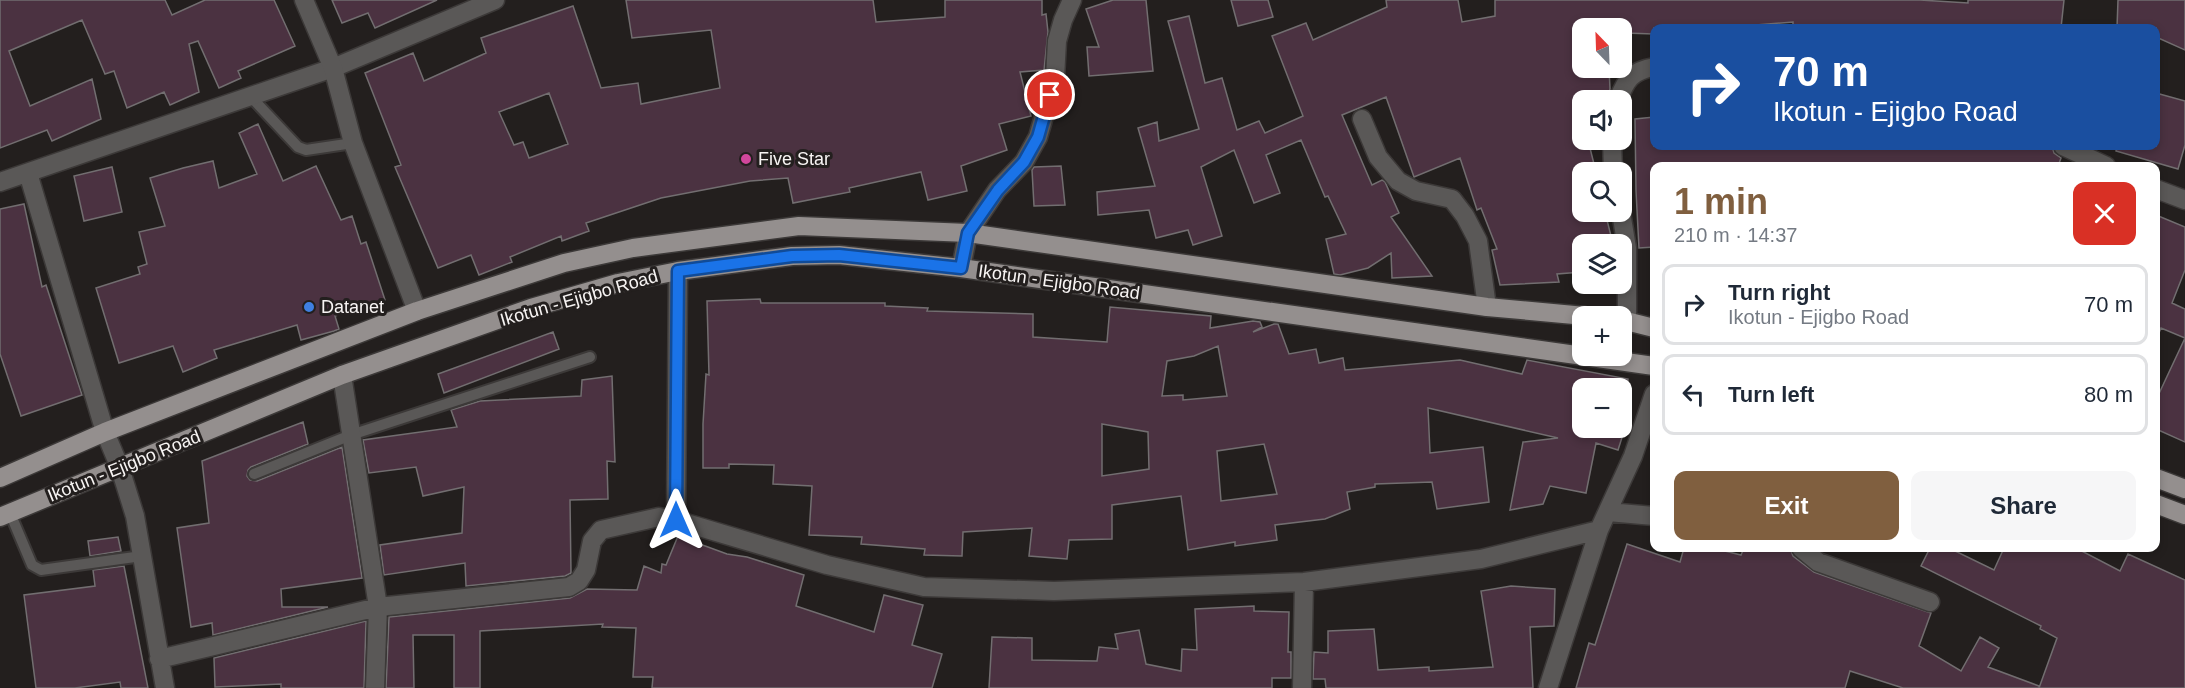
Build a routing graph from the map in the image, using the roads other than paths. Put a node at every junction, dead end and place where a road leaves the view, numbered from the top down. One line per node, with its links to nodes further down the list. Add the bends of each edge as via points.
1 (303, 0): 4 (street)
2 (495, 0): 4 (street)
3 (1072, 0): 17 (street, via 1057,41 1055,78 1038,137 1024,162 998,190)
4 (333, 68): 7 (street); 9 (street)
5 (1650, 68): 6 (street, via 1626,81)
6 (1622, 90)
7 (251, 97): 9 (lane, via 298,147 306,150); 12 (street)
8 (1362, 119): 21 (street, via 1378,157 1398,181 1416,191 1452,199 1465,216 1478,242)
9 (353, 143): 22 (street)
10 (2072, 150): 11 (street)
11 (2097, 162)
12 (28, 173): 13 (street); 30 (street)
13 (0, 182)
14 (2160, 191): 15 (street)
15 (2185, 200)
16 (1623, 222): 20 (street, via 1627,248)
17 (968, 233): 18 (street); 21 (main road, Ikotun - Ejigbo Road); 22 (main road, Ikotun - Ejigbo Road, via 800,226 633,248 564,263)
18 (961, 268): 19 (main road, Ikotun - Ejigbo Road, via 839,255); 27 (main road, Ikotun - Ejigbo Road)
19 (678, 271): 28 (main road, Ikotun - Ejigbo Road, via 618,283 531,308); 42 (street)
20 (1625, 306)
21 (1487, 307): 23 (main road, Ikotun - Ejigbo Road)
22 (417, 311): 30 (main road, Ikotun - Ejigbo Road)
23 (1572, 315)
24 (1632, 323): 25 (main road)
25 (1650, 327)
26 (590, 357): 31 (lane)
27 (1650, 365)
28 (342, 375): 31 (street); 32 (main road, Ikotun - Ejigbo Road)
29 (1650, 406): 38 (street)
30 (105, 432): 32 (street); 34 (main road, Ikotun - Ejigbo Road)
31 (351, 435): 33 (lane); 48 (street)
32 (120, 468): 39 (main road, Ikotun - Ejigbo Road); 45 (street)
33 (254, 474)
34 (0, 478)
35 (2160, 480): 36 (main road)
36 (2185, 489)
37 (2160, 506): 40 (main road)
38 (1608, 512): 41 (street); 43 (street)
39 (5, 515): 45 (lane, via 32,565 41,570)
40 (2185, 515)
41 (1650, 516)
42 (676, 520): 46 (street, via 827,565 924,587 1054,591); 48 (street, via 659,517 601,530 592,541 586,570 569,587)
43 (1599, 530): 46 (street, via 1481,559); 53 (street)
44 (1806, 552): 47 (street, via 1818,562)
45 (142, 556): 49 (street)
46 (1304, 582): 52 (street)
47 (1930, 602)
48 (378, 607): 49 (street); 51 (street)
49 (159, 659): 50 (street)
50 (165, 688)
51 (375, 688)
52 (1302, 688)
53 (1548, 688)

